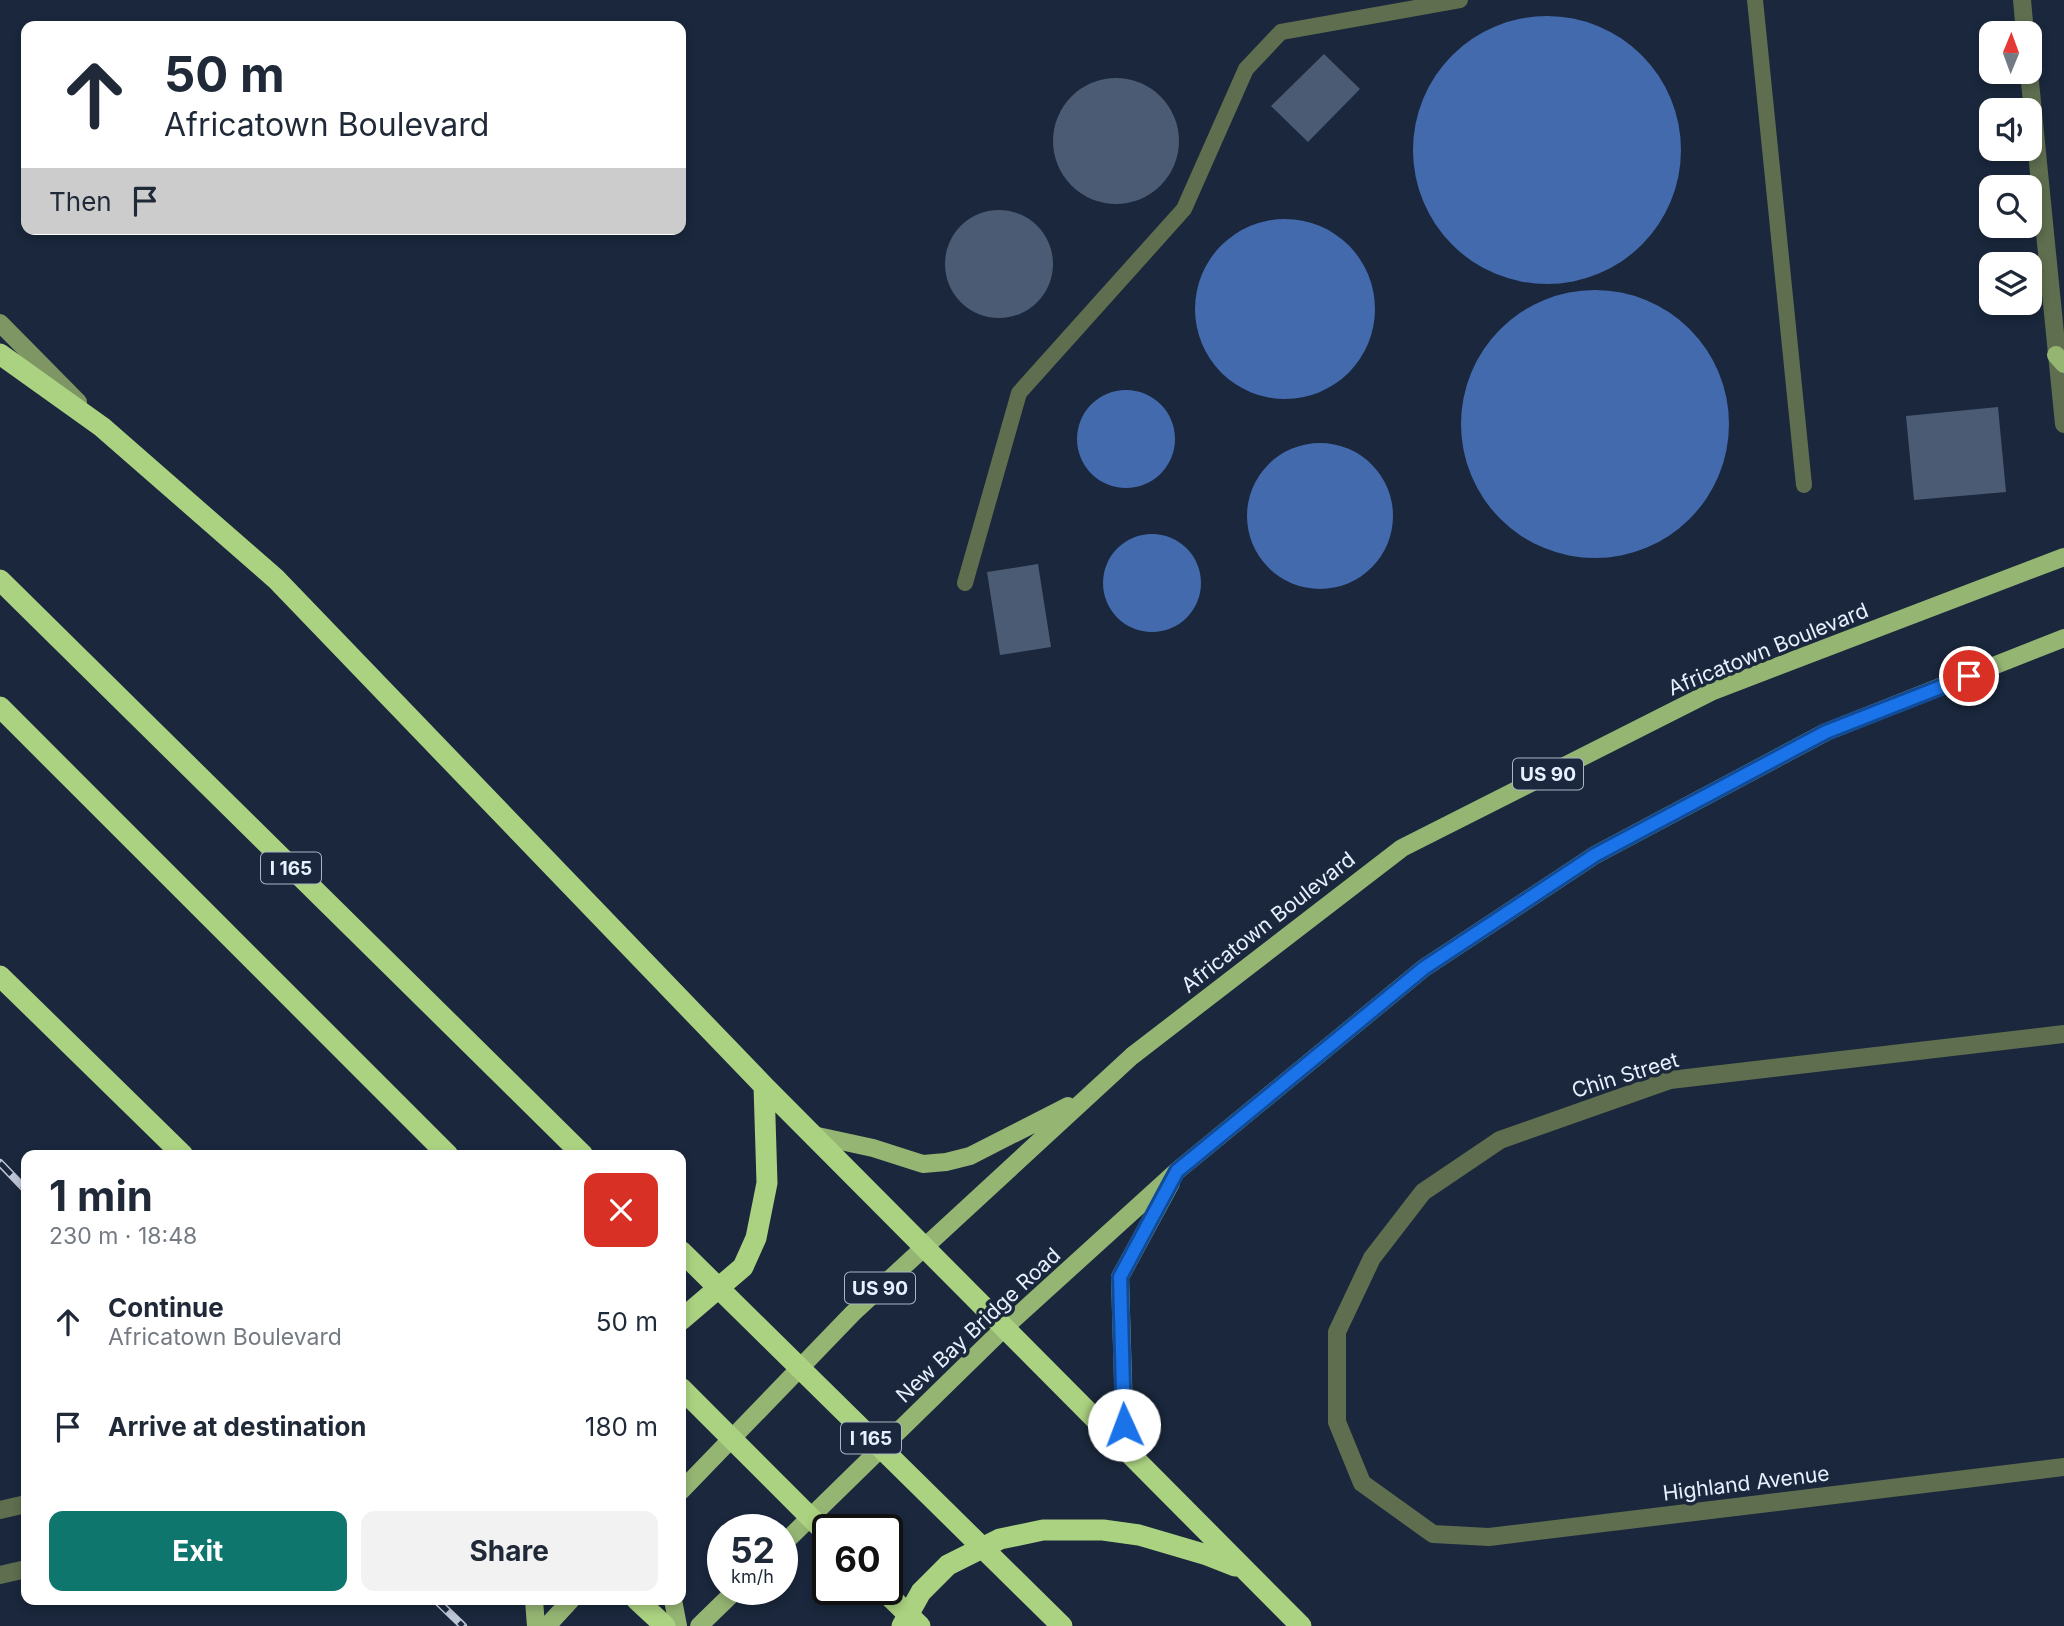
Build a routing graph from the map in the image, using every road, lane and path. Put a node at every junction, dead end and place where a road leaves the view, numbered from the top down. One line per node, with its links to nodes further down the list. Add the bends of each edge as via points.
1 (1460, 0): 14 (lane, via 1281,32 1246,69 1184,209 1019,393)
2 (1755, 0): 11 (lane)
3 (2022, 0): 4 (street)
4 (2024, 21)
5 (2030, 84): 8 (street)
6 (0, 323): 10 (main road)
7 (0, 354): 10 (highway)
8 (2060, 360): 9 (street)
9 (2064, 424)
10 (102, 427): 19 (highway, via 276,579)
11 (1804, 485)
12 (2064, 557): 20 (main road, Africatown Boulevard / US 90, via 1713,691 1402,848 1132,1056)
13 (0, 580): 24 (highway, I 165)
14 (965, 583)
15 (2064, 638): 25 (main road, via 1826,732 1595,855 1424,968)
16 (0, 708): 23 (highway)
17 (0, 976): 22 (highway)
18 (2064, 1034): 38 (street, Chin Street, via 1670,1080 1500,1140 1423,1192 1372,1258 1337,1332 1337,1422 1362,1483)
19 (764, 1086): 21 (highway); 28 (highway, via 767,1183 756,1238 743,1267)
20 (1090, 1094): 21 (main road, via 971,1157 946,1162 923,1164); 26 (main road, US 90)
21 (813, 1135): 26 (highway)
22 (178, 1150)
23 (443, 1150)
24 (578, 1150)
25 (1177, 1171): 29 (main road, New Bay Bridge Road); 31 (main road, via 1120,1277)
26 (924, 1247): 29 (highway); 33 (main road, US 90, via 853,1313)
27 (686, 1256): 55 (highway, I 165, bridge)
28 (686, 1316)
29 (1004, 1328): 31 (highway); 37 (main road, New Bay Bridge Road)
30 (686, 1393): 36 (highway, bridge)
31 (1125, 1449): 40 (highway)
32 (2064, 1467): 38 (street, Highland Avenue, via 1489,1537)
33 (686, 1487)
34 (21, 1505): 35 (street)
35 (0, 1510)
36 (812, 1519)
37 (798, 1529)
38 (1433, 1534)
39 (21, 1570): 41 (street)
40 (1244, 1570): 53 (highway, via 1139,1535 1042,1530 1000,1539 948,1565 921,1592); 56 (highway)
41 (0, 1575)
42 (534, 1605): 48 (main road)
43 (566, 1605): 49 (main road)
44 (643, 1605): 50 (highway)
45 (674, 1605): 51 (main road)
46 (721, 1605): 52 (main road)
47 (899, 1605): 54 (highway, bridge)
48 (536, 1626)
49 (547, 1626)
50 (665, 1626)
51 (678, 1626)
52 (699, 1626)
53 (902, 1626)
54 (920, 1626)
55 (1062, 1626)
56 (1301, 1626)

